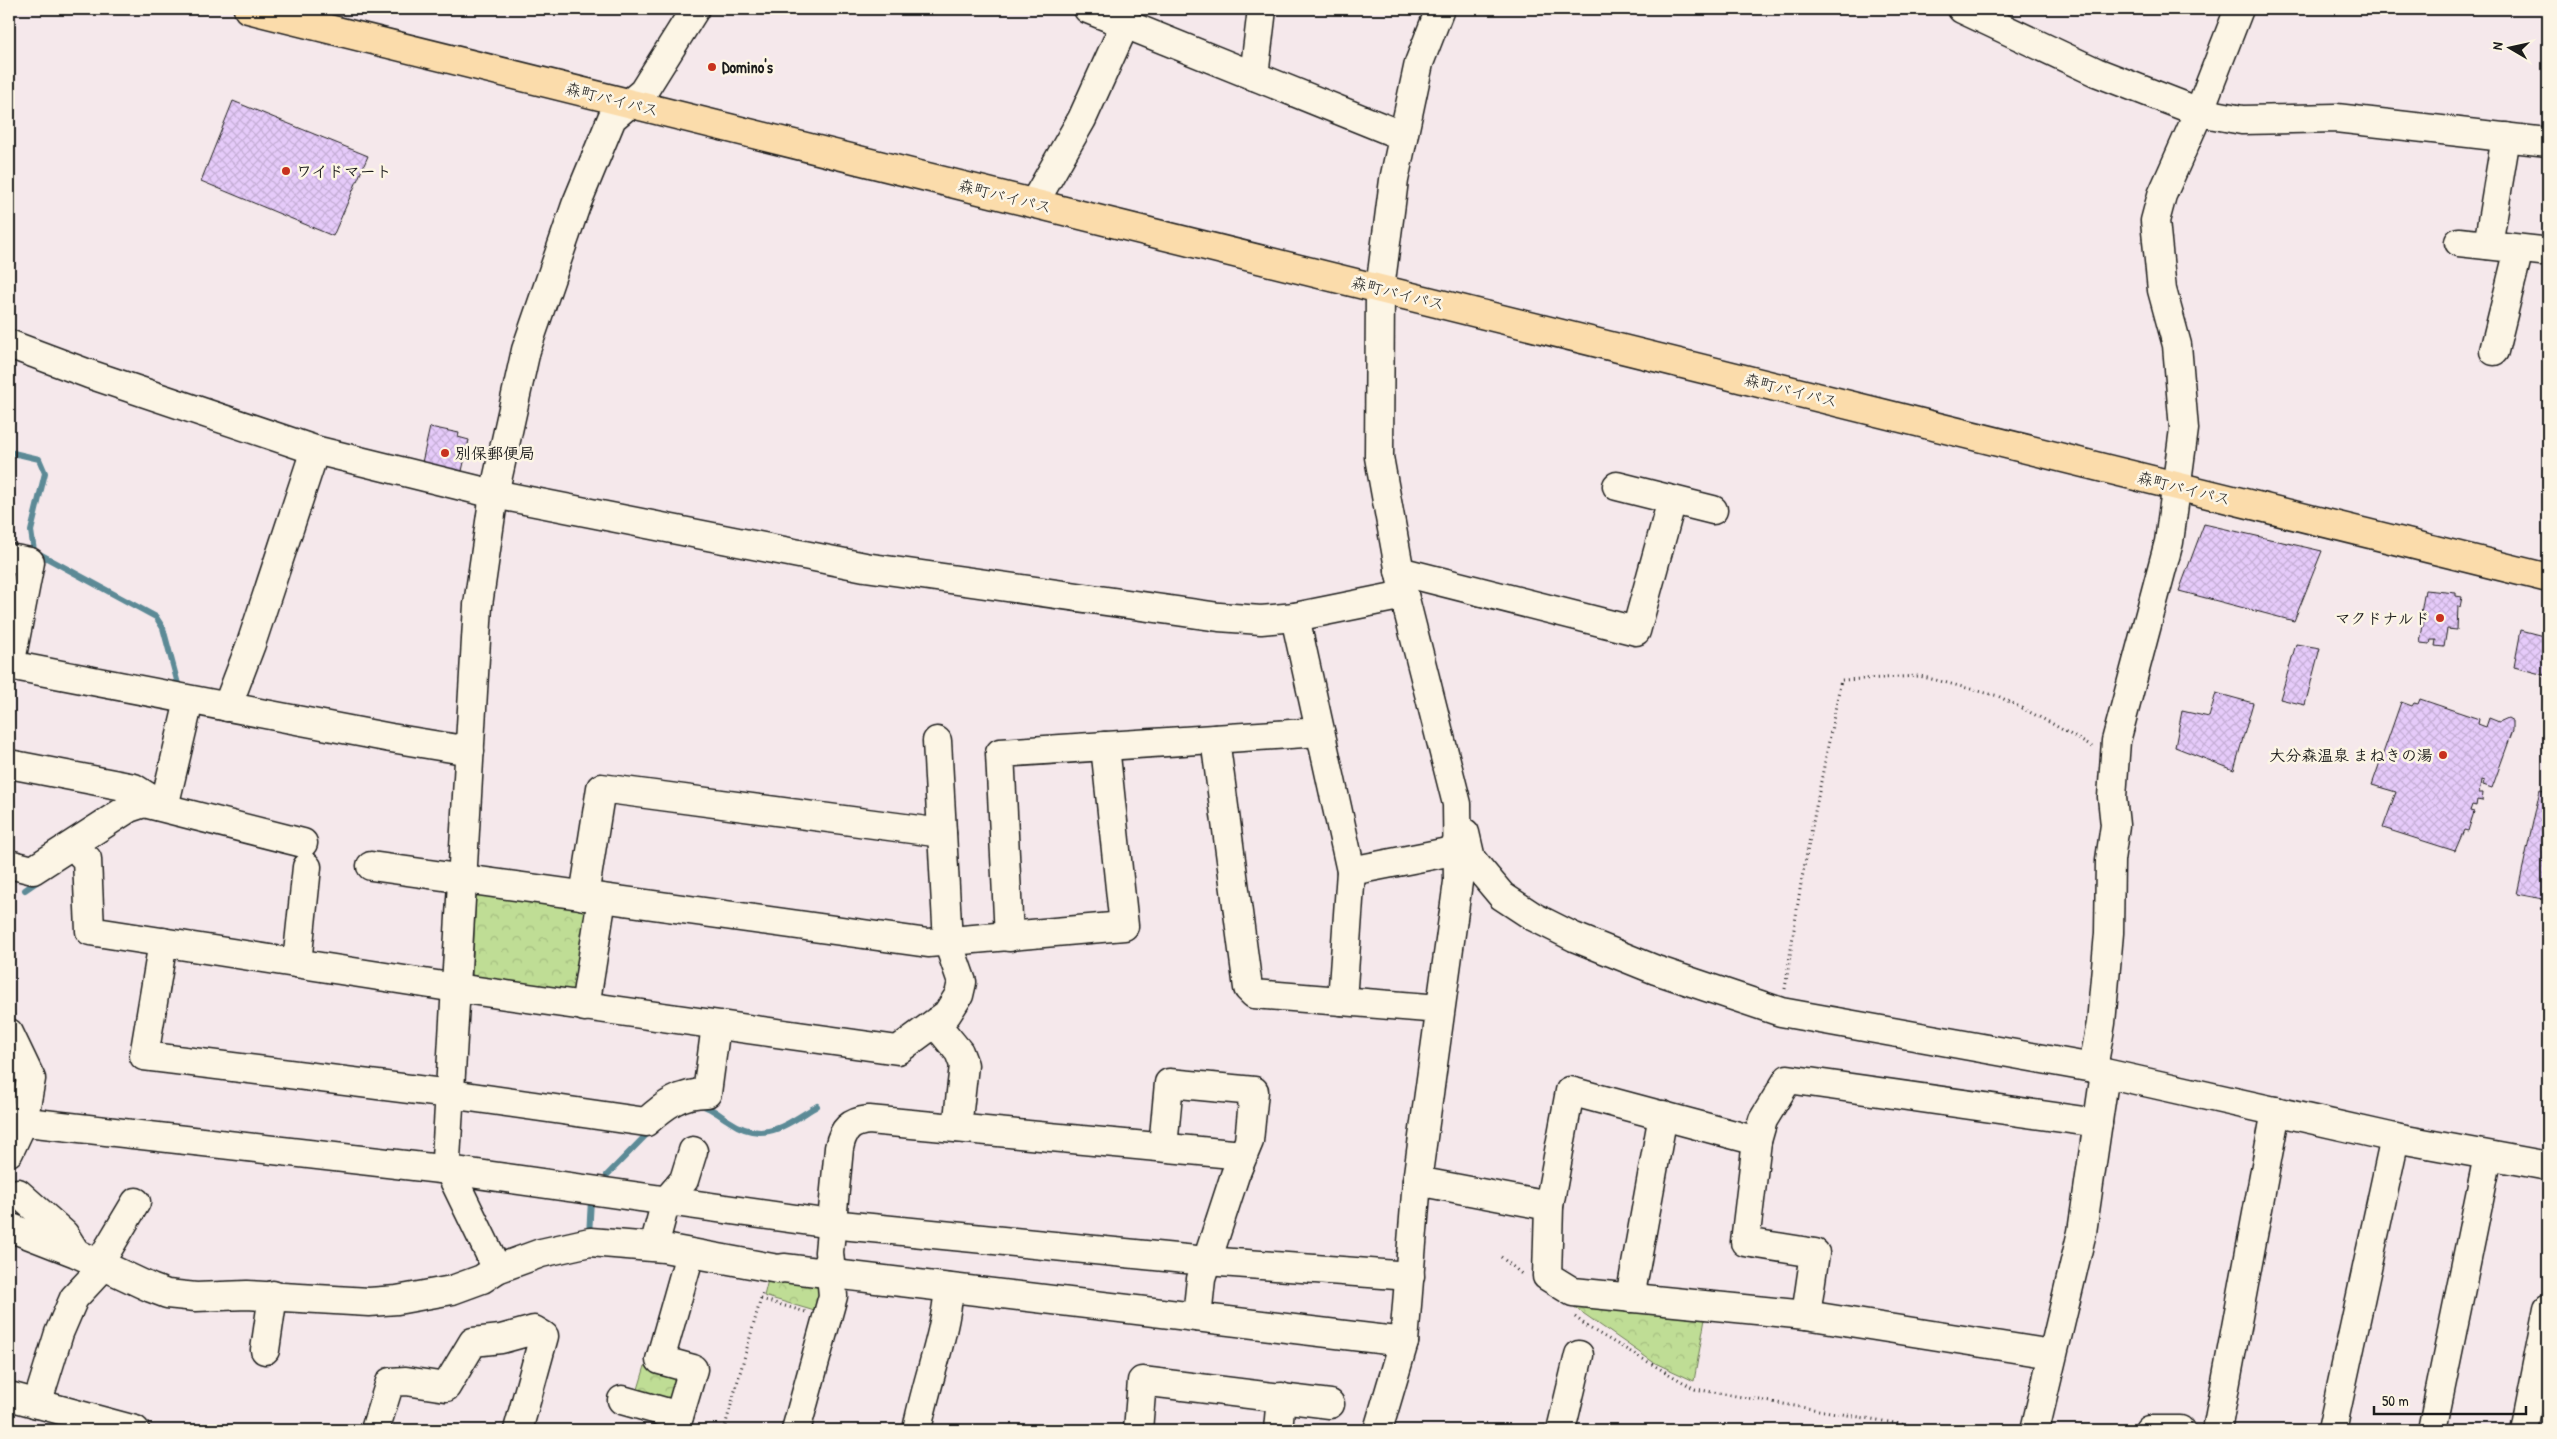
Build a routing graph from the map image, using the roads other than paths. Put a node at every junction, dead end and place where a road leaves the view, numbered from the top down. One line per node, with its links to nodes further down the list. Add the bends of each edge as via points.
1 (248, 9): 8 (main road, 森町バイパス)
2 (695, 9): 11 (street, via 643,92)
3 (1088, 9): 9 (street)
4 (1262, 9): 10 (street)
5 (1440, 9): 13 (street, via 1418,63)
6 (1962, 9): 12 (street, via 2096,72)
7 (2239, 9): 12 (street)
8 (277, 12): 11 (main road, 森町バイパス)
9 (1126, 24): 10 (street); 16 (street, via 1082,119)
10 (1254, 76): 13 (street)
11 (621, 111): 16 (main road, 森町バイパス); 25 (street, via 576,205 526,350)
12 (2199, 112): 14 (street, via 2242,120 2336,118); 24 (street, via 2162,195 2155,221 2162,290 2177,345 2184,429)
13 (1403, 136): 19 (street)
14 (2506, 137): 15 (street); 18 (street)
15 (2548, 142)
16 (1034, 203): 19 (main road, 森町バイパス)
17 (2459, 242): 18 (street)
18 (2488, 245): 21 (street, via 2530,250)
19 (1380, 289): 24 (main road, 森町バイパス); 30 (street, via 1379,457)
20 (9, 344): 22 (street)
21 (2494, 351)
22 (316, 450): 25 (street); 34 (street)
23 (1617, 486): 26 (street)
24 (2175, 486): 29 (main road, 森町バイパス); 62 (street, via 2170,542 2116,741 2112,797 2115,825 2110,860 2109,933)
25 (494, 494): 31 (street, via 884,570 1219,617 1261,620); 39 (street, via 478,605)
26 (1672, 500): 27 (street); 30 (street, via 1636,631)
27 (1713, 510)
28 (9, 558): 32 (street, via 30,562)
29 (2548, 578)
30 (1402, 583): 31 (street); 41 (street)
31 (1295, 617): 35 (street)
32 (9, 666): 33 (street)
33 (189, 700): 34 (street); 42 (street)
34 (227, 707): 39 (street)
35 (1320, 732): 36 (street); 48 (street)
36 (1215, 739): 38 (street); 56 (street, via 1248,988 1254,994)
37 (937, 741): 43 (street)
38 (1105, 746): 51 (street, via 1000,754); 51 (street, via 1124,926)
39 (470, 751): 49 (street)
40 (9, 764): 42 (street, via 134,788)
41 (1457, 804): 44 (street); 62 (street, via 1471,859 1502,896 1574,937 1656,970 1781,1012)
42 (164, 807): 46 (street, via 144,803 129,808 33,870); 54 (street, via 305,855)
43 (942, 833): 50 (street, via 601,788); 53 (street)
44 (1458, 850): 48 (street); 58 (street, via 1458,882)
45 (82, 855): 52 (street, via 87,859 90,931)
46 (9, 864)
47 (371, 866): 49 (street)
48 (1351, 871): 56 (street)
49 (463, 879): 50 (street); 55 (street)
50 (593, 897): 53 (street, via 928,943); 57 (street)
51 (1009, 937): 53 (street)
52 (163, 942): 54 (street); 63 (street, via 144,1056)
53 (948, 942): 59 (street, via 962,982 959,995)
54 (297, 963): 55 (street)
55 (456, 988): 57 (street); 63 (street)
56 (1342, 1001): 58 (street)
57 (584, 1006): 60 (street)
58 (1440, 1009): 78 (street)
59 (936, 1024): 60 (street, via 898,1050); 68 (street, via 959,1052 964,1065)
60 (716, 1025): 63 (street, via 707,1093 678,1097 646,1122)
61 (9, 1033): 66 (street, via 31,1079)
62 (2099, 1071): 64 (street); 67 (street)
63 (450, 1094): 77 (street, via 446,1159)
64 (2276, 1111): 69 (street); 121 (street)
65 (1663, 1115): 70 (street); 82 (street, via 1570,1091); 95 (street)
66 (16, 1121): 73 (street); 77 (street)
67 (2098, 1123): 70 (street, via 1788,1079 1763,1120); 101 (street, via 2082,1232)
68 (957, 1128): 71 (street); 83 (street, via 869,1120 850,1124 839,1148)
69 (2395, 1138): 75 (street); 122 (street)
70 (1758, 1141): 97 (street, via 1745,1242 1815,1253)
71 (1163, 1148): 74 (street); 74 (street, via 1169,1083 1254,1091 1249,1141)
72 (693, 1151): 80 (street, via 684,1180)
73 (9, 1152)
74 (1243, 1155): 88 (street)
75 (2488, 1156): 76 (street); 123 (street)
76 (2548, 1166)
77 (449, 1170): 80 (street); 90 (street)
78 (1417, 1181): 82 (street); 92 (street)
79 (18, 1193): 86 (street, via 64,1234)
80 (666, 1201): 83 (street); 85 (street)
81 (136, 1202): 89 (street, via 105,1254)
82 (1549, 1206): 95 (street, via 1547,1276 1573,1292)
83 (831, 1224): 88 (street); 91 (street)
84 (9, 1227): 86 (street)
85 (654, 1246): 87 (street); 90 (street, via 590,1242 541,1253)
86 (76, 1253): 89 (street)
87 (690, 1254): 91 (street, via 769,1268); 108 (street, via 660,1360 693,1368)
88 (1206, 1261): 92 (street); 98 (street)
89 (104, 1268): 94 (street, via 151,1288 184,1297); 106 (street, via 74,1298 58,1333)
90 (496, 1269): 94 (street, via 482,1279 452,1290 397,1300 369,1302)
91 (831, 1274): 93 (street); 112 (street, via 833,1296)
92 (1410, 1276): 99 (street)
93 (949, 1288): 98 (street); 113 (street, via 946,1318)
94 (273, 1295): 100 (street)
95 (1630, 1298): 97 (street)
96 (2548, 1308): 124 (street)
97 (1806, 1314): 101 (street)
98 (1197, 1317): 99 (street)
99 (1404, 1342): 116 (street)
100 (265, 1350)
101 (2052, 1354): 118 (street)
102 (1579, 1355): 117 (street)
103 (9, 1396): 106 (street)
104 (1281, 1397): 107 (street); 114 (street, via 1142,1381); 115 (street)
105 (622, 1400): 108 (street)
106 (37, 1404): 109 (street)
107 (1330, 1404)
108 (677, 1423)
109 (122, 1429)
110 (375, 1430): 111 (street, via 390,1382 446,1387 473,1342 534,1330 544,1336)
111 (518, 1430)
112 (796, 1430)
113 (917, 1430)
114 (1138, 1430)
115 (1278, 1430)
116 (1378, 1430)
117 (1561, 1430)
118 (2035, 1430)
119 (2149, 1430): 120 (street)
120 (2180, 1430)
121 (2217, 1430)
122 (2332, 1430)
123 (2432, 1430)
124 (2524, 1430)

